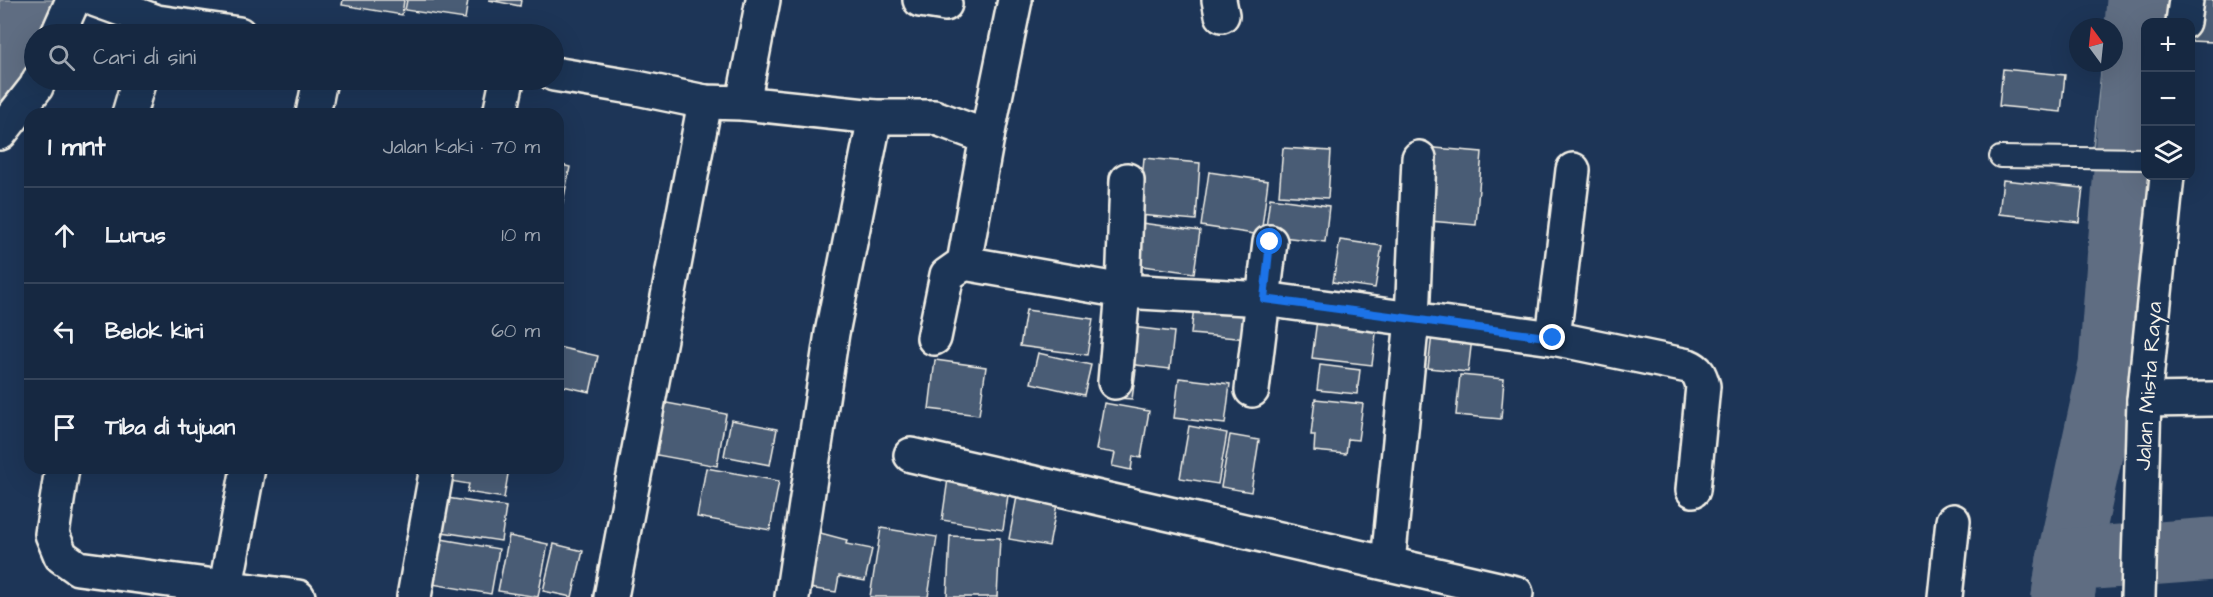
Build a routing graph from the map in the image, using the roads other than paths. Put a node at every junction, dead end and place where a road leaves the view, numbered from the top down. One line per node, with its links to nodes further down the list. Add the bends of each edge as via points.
1 (73, 0): 7 (street)
2 (96, 0): 8 (street)
3 (764, 0): 15 (street)
4 (1015, 0): 21 (street)
5 (2186, 0): 6 (street)
6 (2184, 18)
7 (62, 24)
8 (147, 24)
9 (564, 76): 14 (street)
10 (34, 90): 20 (street)
11 (136, 90): 16 (street)
12 (318, 90): 17 (street)
13 (505, 90): 18 (street)
14 (705, 102): 15 (street); 50 (street)
15 (743, 103): 19 (street)
16 (131, 108)
17 (314, 108)
18 (501, 108)
19 (875, 117): 21 (street, via 934,117); 51 (street, via 832,333)
20 (0, 133)
21 (987, 137): 29 (street)
22 (2000, 156): 24 (lane)
23 (1419, 158): 32 (street)
24 (2141, 159)
25 (1573, 170): 34 (street)
26 (1127, 180): 30 (street)
27 (2167, 180): 38 (street, Jalan Mista Raya)
28 (1270, 242): 31 (street)
29 (964, 263): 30 (street); 33 (street, via 947,275)
30 (1123, 291): 31 (street); 35 (street)
31 (1264, 299): 32 (street); 36 (street)
32 (1412, 319): 34 (street); 45 (street)
33 (934, 338)
34 (1553, 338): 43 (street, via 1695,369 1703,386)
35 (1115, 382)
36 (1252, 390)
37 (2213, 399): 38 (street)
38 (2144, 400): 53 (street, Jalan Mista Raya)
39 (911, 455): 45 (street)
40 (61, 474): 46 (street, via 52,534 61,556 78,568)
41 (247, 474): 46 (street)
42 (436, 474): 49 (street)
43 (1693, 490)
44 (1953, 521): 52 (street)
45 (1388, 563): 47 (street)
46 (226, 586): 48 (street)
47 (1521, 596)
48 (298, 597)
49 (414, 597)
50 (610, 597)
51 (792, 597)
52 (1945, 597)
53 (2138, 597)

